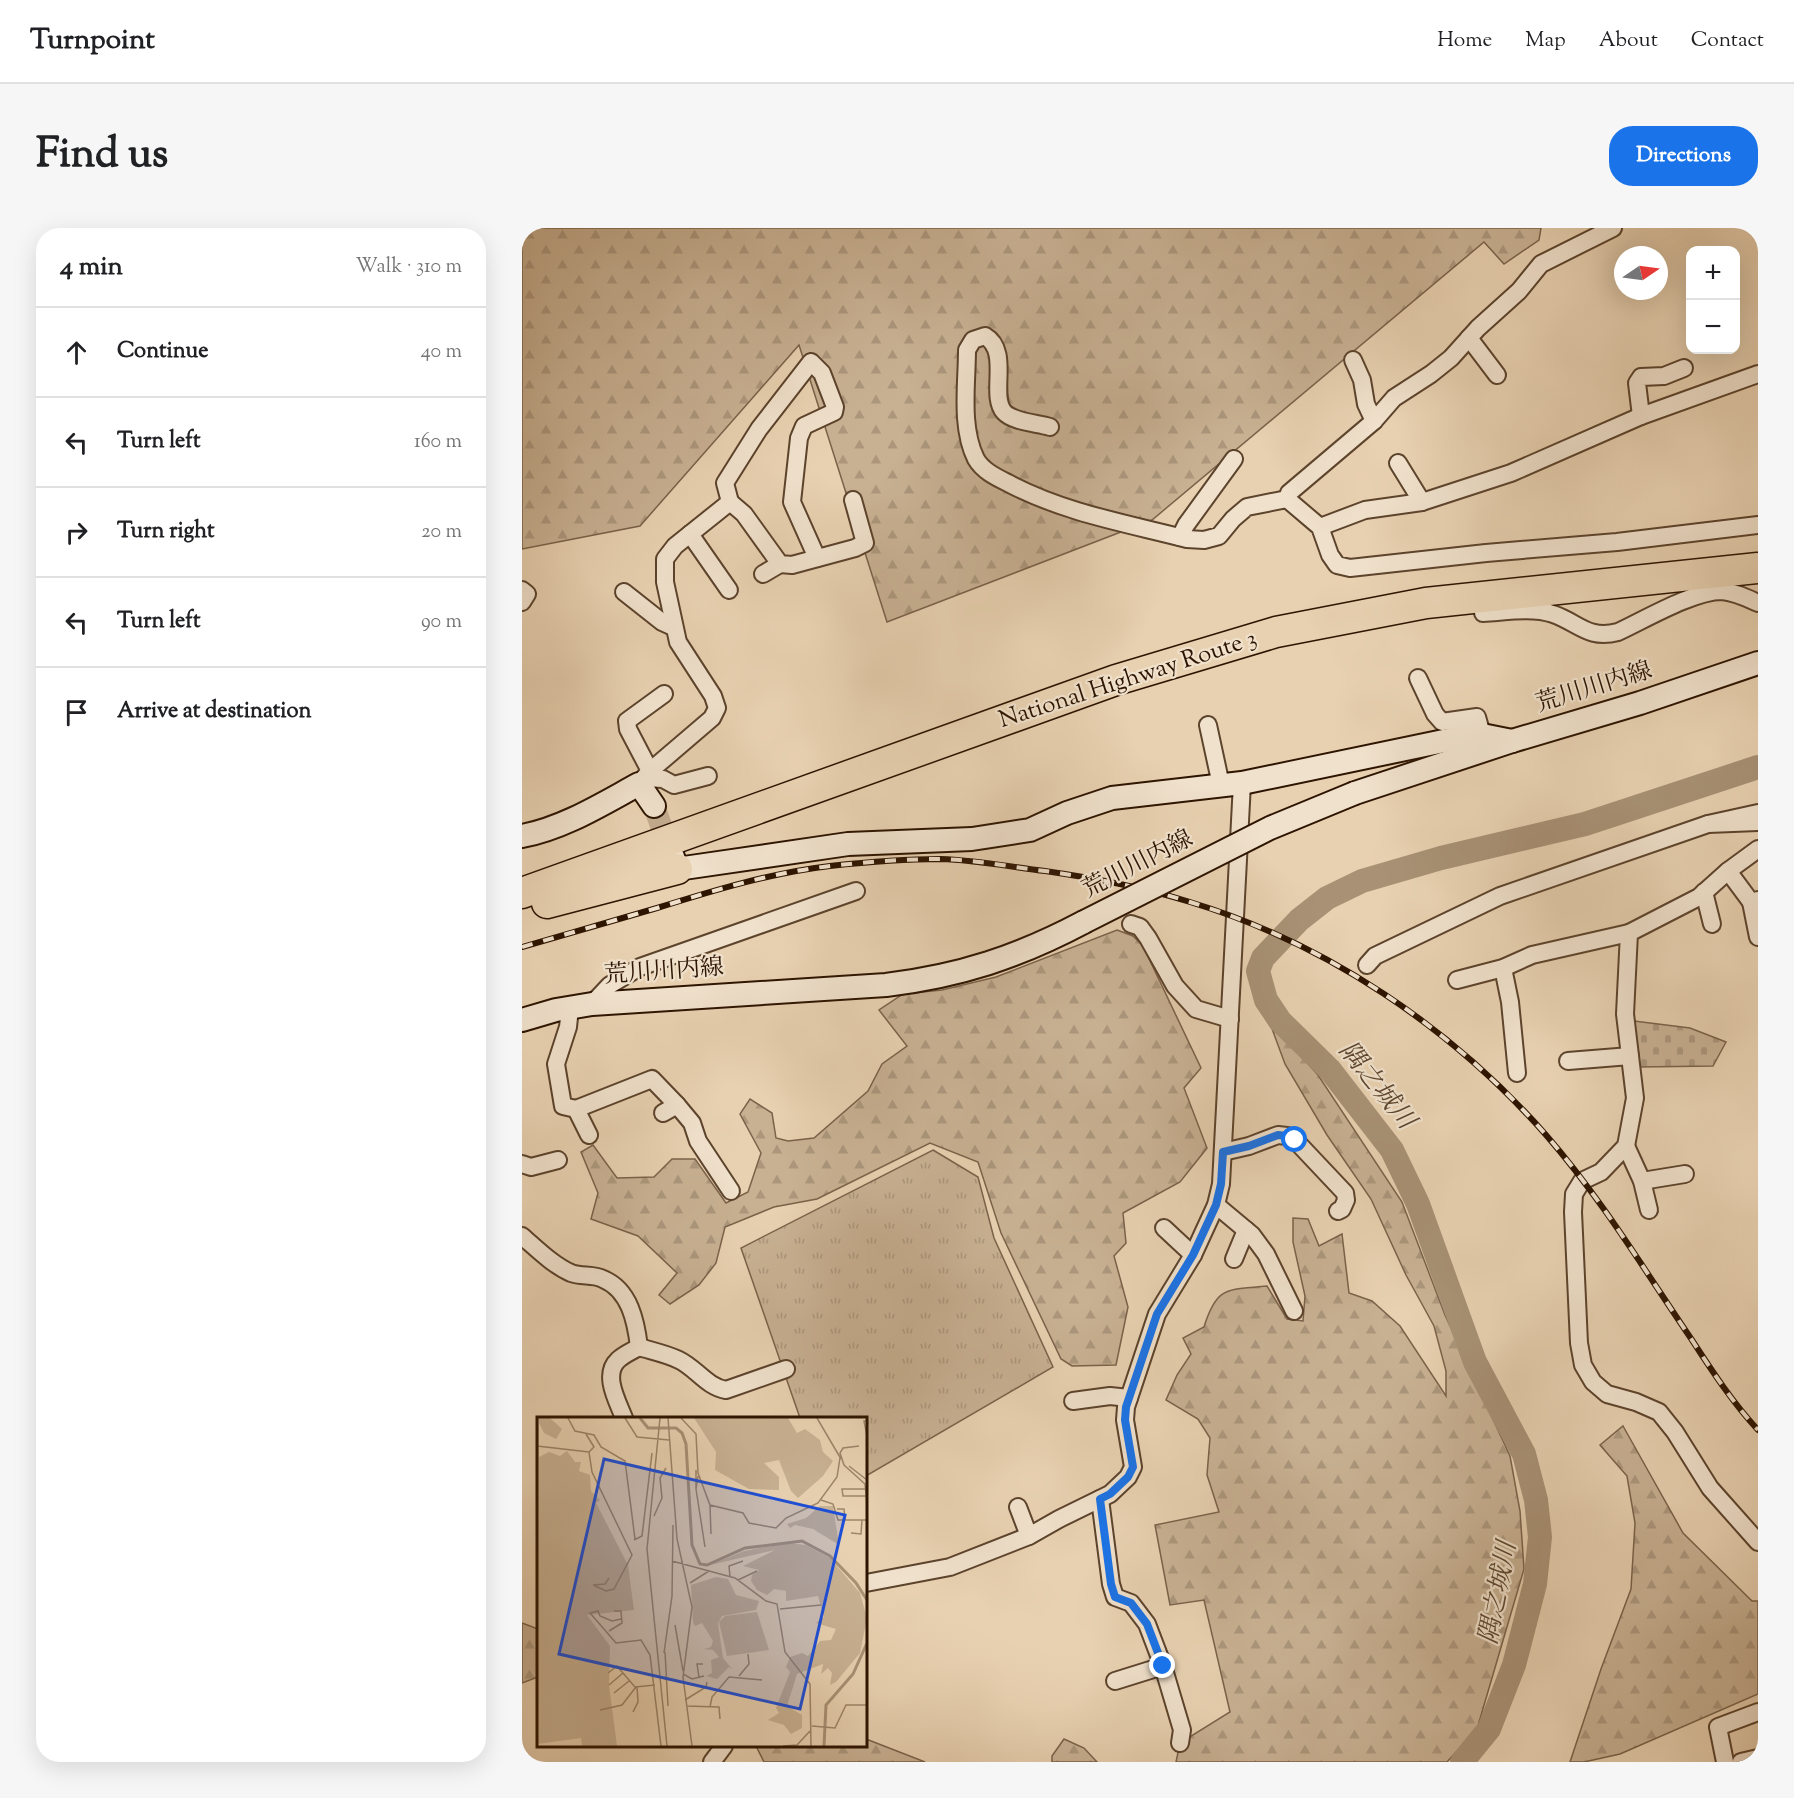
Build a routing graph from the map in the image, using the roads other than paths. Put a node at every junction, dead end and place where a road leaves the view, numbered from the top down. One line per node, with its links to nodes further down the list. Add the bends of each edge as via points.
1 (1613, 228): 2 (street, via 1540,264 1519,291)
2 (1469, 338): 6 (street); 8 (street, via 1431,374 1394,398)
3 (1353, 360): 8 (street)
4 (1684, 368): 7 (street, via 1664,376 1641,377 1637,383)
5 (1758, 374): 7 (street)
6 (1497, 375)
7 (1641, 416): 15 (street, via 1511,473)
8 (1374, 421): 12 (street)
9 (1050, 427): 19 (street, via 1004,412 999,401 999,373 992,340 985,336 973,340 967,350 967,424 970,444 988,473 1036,498 1068,509)
10 (1234, 459): 19 (street)
11 (1398, 464): 15 (street)
12 (1287, 499): 17 (street); 19 (street, via 1247,507 1219,536 1204,540)
13 (853, 500): 21 (street, via 865,543)
14 (730, 502): 18 (street); 21 (street, via 725,483 759,429 812,362 822,373 835,407 834,412 804,426 799,438 792,502); 22 (street, via 744,514)
15 (1422, 502): 17 (street, via 1365,510)
16 (1758, 525): 17 (street, via 1350,568 1337,565)
17 (1320, 527)
18 (690, 534): 26 (street); 31 (street, via 665,559)
19 (1180, 537)
20 (1758, 549): 46 (highway, National Highway Route 3, via 1348,597 1197,634)
21 (818, 558): 22 (street)
22 (780, 564): 24 (street)
23 (1758, 568): 50 (highway, National Highway Route 3, via 1426,603 1276,632 1116,680)
24 (764, 574)
25 (522, 590): 28 (street, via 527,594)
26 (729, 590)
27 (624, 592): 31 (street)
28 (522, 602)
29 (1758, 603): 30 (street, via 1724,591 1710,592 1606,635 1596,635 1552,614 1532,610)
30 (1483, 613)
31 (673, 627): 39 (street, via 678,642 714,696 717,708 712,718)
32 (1758, 663): 37 (main road, 荒川川内線)
33 (1418, 678): 36 (street, via 1442,722 1477,717)
34 (664, 694): 39 (street, via 627,721)
35 (1208, 725): 40 (street)
36 (1482, 735): 37 (main road); 40 (main road)
37 (1512, 741): 60 (main road, 荒川川内線, bridge, via 1355,793 1270,828 1054,938 986,965 922,980 874,985)
38 (708, 776): 39 (street, via 674,785 663,779)
39 (644, 778): 41 (main road); 43 (main road, via 581,816)
40 (1231, 784): 45 (main road, via 1112,798 1030,830 972,839 848,844); 61 (street)
41 (654, 806)
42 (1755, 819): 44 (street); 57 (street, via 1708,824 1500,896 1375,956)
43 (522, 836)
44 (1756, 851): 47 (street)
45 (675, 863): 52 (highway)
46 (522, 871)
47 (1728, 871): 49 (street); 51 (street)
48 (856, 891): 60 (street, via 640,967)
49 (1704, 892): 54 (street); 55 (street)
50 (522, 893)
51 (1754, 901): 56 (street)
52 (522, 911)
53 (1131, 924): 61 (street, via 1140,927 1175,986 1196,1009)
54 (1712, 924)
55 (1629, 933): 58 (street, via 1532,955); 63 (street, via 1625,1014)
56 (1758, 937)
57 (1367, 965)
58 (1503, 968): 59 (street); 65 (street)
59 (1457, 980)
60 (581, 1006): 62 (main road, 荒川川内線); 66 (street, via 568,1027 556,1065 563,1106)
61 (1230, 1019): 69 (street)
62 (522, 1020)
63 (1630, 1056): 64 (street); 68 (street, via 1635,1098)
64 (1569, 1060)
65 (1517, 1072)
66 (576, 1110): 67 (street); 74 (street, via 652,1079 670,1109 692,1123 698,1141)
67 (589, 1136)
68 (1626, 1146): 73 (street); 92 (street, via 1601,1172 1582,1181 1574,1194 1579,1343 1584,1365 1593,1382 1607,1394 1659,1412 1710,1488)
69 (1223, 1152): 75 (street); 77 (street, via 1278,1135 1295,1140 1345,1193 1346,1200)
70 (558, 1160): 71 (street, via 531,1167)
71 (522, 1164)
72 (1685, 1174): 73 (street)
73 (1642, 1182): 76 (street)
74 (730, 1191)
75 (1216, 1205): 79 (street); 81 (street)
76 (1648, 1210)
77 (1338, 1211)
78 (1164, 1228): 81 (street)
79 (1246, 1230): 82 (street); 83 (street, via 1266,1254)
80 (522, 1236): 84 (street, via 558,1266 573,1274 603,1279 617,1289 631,1306)
81 (1193, 1255): 86 (street, via 1157,1314)
82 (1234, 1259)
83 (1294, 1311)
84 (639, 1347): 85 (street, via 679,1360 715,1388 726,1390); 88 (street, via 618,1360 611,1370 611,1382)
85 (786, 1370)
86 (1129, 1398): 87 (street, via 1110,1395); 89 (street, via 1125,1420 1133,1467 1128,1477)
87 (1073, 1401)
88 (623, 1417)
89 (1100, 1499): 91 (street); 94 (street, via 1115,1597 1131,1603 1147,1624)
90 (1018, 1508): 91 (street)
91 (1029, 1536): 93 (street, via 951,1568)
92 (1758, 1542)
93 (867, 1583)
94 (1163, 1666): 95 (street); 97 (street, via 1182,1730)
95 (1115, 1682)
96 (1758, 1712): 101 (street, via 1718,1727)
97 (1180, 1743)
98 (723, 1747): 100 (street)
99 (1758, 1758): 102 (street)
100 (712, 1762)
101 (1725, 1762)
102 (1741, 1762)

